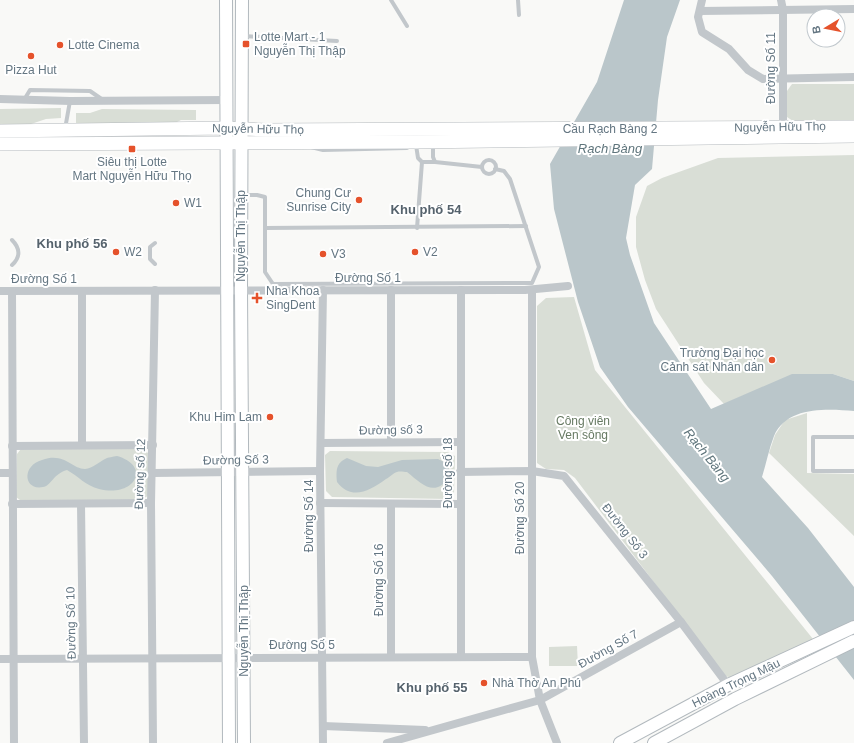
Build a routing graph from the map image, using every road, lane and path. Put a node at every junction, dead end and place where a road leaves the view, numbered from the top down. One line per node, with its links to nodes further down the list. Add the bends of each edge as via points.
1 (226, 0): 20 (main road, Nguyễn Thị Thập)
2 (242, 0): 12 (main road, Nguyễn Thị Thập)
3 (390, 0): 11 (lane)
4 (518, 0): 10 (lane)
5 (702, 0): 9 (street)
6 (781, 0): 8 (street)
7 (854, 8): 8 (street)
8 (783, 10): 9 (street); 14 (street, Đường Số 11)
9 (700, 11): 14 (street, via 698,17 702,32 729,49 748,70 762,79)
10 (519, 15)
11 (407, 26)
12 (242, 36): 13 (lane); 21 (main road, Nguyễn Thị Thập)
13 (337, 41)
14 (783, 78): 15 (street); 22 (street, Đường Số 11)
15 (854, 78)
16 (0, 99): 17 (street)
17 (24, 100): 18 (lane, via 30,90 82,90 90,91); 19 (street)
18 (105, 101): 19 (street); 20 (street)
19 (70, 102): 25 (lane)
20 (226, 103): 21 (main road); 24 (main road, Nguyễn Thị Thập)
21 (242, 107): 26 (main road, Nguyễn Thị Thập)
22 (783, 127): 23 (main road, Nguyễn Hữu Thọ); 28 (main road, Nguyễn Hữu Thọ)
23 (854, 127)
24 (226, 128): 25 (main road, Nguyễn Hữu Thọ); 26 (main road, Nguyễn Hữu Thọ); 31 (main road, Nguyễn Thị Thập)
25 (65, 129): 27 (main road, Nguyễn Hữu Thọ)
26 (242, 129): 29 (main road, Nguyễn Hữu Thọ); 33 (main road, Nguyễn Thị Thập)
27 (0, 131)
28 (705, 133): 29 (main road, Cầu Rạch Bàng 2); 30 (main road, Nguyễn Hữu Thọ)
29 (516, 136): 34 (main road, Nguyễn Hữu Thọ)
30 (854, 136)
31 (226, 143): 32 (main road, Nguyễn Hữu Thọ); 33 (main road, Nguyễn Hữu Thọ); 35 (main road, Nguyễn Thị Thập)
32 (0, 144)
33 (242, 144): 34 (main road, Nguyễn Hữu Thọ); 36 (main road, Nguyễn Thị Thập)
34 (427, 145): 37 (lane, via 418,158); 38 (lane)
35 (226, 160): 36 (main road); 52 (main road, Nguyễn Thị Thập)
36 (241, 160): 41 (main road, Nguyễn Thị Thập)
37 (422, 162): 38 (lane); 44 (lane)
38 (435, 162): 39 (lane)
39 (482, 167): 40 (lane, via 487,173 494,172); 40 (lane, via 488,160 494,162)
40 (495, 169): 42 (lane, via 504,171 510,179)
41 (241, 195): 43 (lane, via 265,197); 53 (main road, Nguyễn Thị Thập)
42 (526, 226): 44 (lane); 50 (lane, via 539,267 532,283)
43 (265, 228): 44 (lane); 50 (lane, via 265,272 273,284)
44 (417, 228)
45 (12, 240): 48 (lane, via 18,246 19,254)
46 (155, 243): 47 (lane, via 150,247 150,259)
47 (155, 264)
48 (12, 265)
49 (568, 286): 50 (street, Đường Số 1)
50 (524, 287): 56 (street, Đường Số 1); 68 (street, Đường Số 20)
51 (155, 290): 52 (street, Đường Số 1); 59 (street, Đường Số 1); 65 (street, Đường số 12)
52 (227, 290): 53 (street, Đường Số 1); 70 (main road, Nguyễn Thị Thập)
53 (241, 290): 54 (street, Đường Số 1); 71 (main road, Nguyễn Thị Thập)
54 (323, 290): 55 (street, Đường Số 1); 63 (street, Đường Số 14)
55 (392, 290): 56 (street, Đường Số 1); 61 (street)
56 (461, 290): 62 (street, Đường số 18)
57 (0, 291): 58 (street, Đường Số 1)
58 (12, 291): 59 (street, Đường Số 1); 66 (street)
59 (82, 291): 64 (street)
60 (854, 437): 69 (lane, via 813,437 813,471)
61 (391, 442): 62 (street, Đường số 3); 63 (street, Đường số 3)
62 (461, 442): 72 (street, Đường số 18)
63 (321, 443): 67 (street, Đường Số 14)
64 (82, 444): 65 (street); 66 (street)
65 (153, 445): 75 (street, Đường số 12)
66 (12, 446): 74 (street)
67 (320, 470): 71 (street, Đường Số 3); 77 (street, Đường Số 14)
68 (532, 471): 72 (street, Đường Số 3); 82 (street, Đường Số 3, via 564,476); 88 (street, Đường Số 20)
69 (854, 471)
70 (228, 472): 71 (street, Đường Số 3); 75 (street, Đường Số 3); 86 (main road, Nguyễn Thị Thập)
71 (244, 472): 90 (main road, Nguyễn Thị Thập)
72 (460, 472): 81 (street, Đường số 18)
73 (0, 473): 74 (street)
74 (12, 473): 78 (street)
75 (153, 473): 76 (street, Đường số 12)
76 (151, 503): 79 (street); 89 (street, Đường số 12)
77 (320, 503): 80 (street); 91 (street, Đường Số 14)
78 (12, 504): 79 (street); 93 (street)
79 (81, 504): 94 (street, Đường Số 10)
80 (391, 504): 81 (street); 85 (street, Đường Số 16)
81 (460, 504): 87 (street, Đường số 18)
82 (681, 622): 95 (street, Đường Số 3); 96 (street, Đường Số 7)
83 (854, 627): 95 (main road, Hoàng Trọng Mậu)
84 (854, 641): 108 (main road, Hoàng Trọng Mậu, via 734,699)
85 (391, 656): 87 (street, Đường Số 5); 91 (street, Đường Số 5)
86 (229, 657): 89 (street, Đường Số 5); 90 (street, Đường Số 5); 102 (main road, Nguyễn Thị Thập)
87 (461, 657): 88 (street, Đường Số 5)
88 (532, 657): 96 (street, Đường Số 20)
89 (152, 658): 94 (street, Đường Số 5); 101 (street)
90 (245, 658): 91 (street, Đường Số 5); 103 (main road, Nguyễn Thị Thập)
91 (322, 658): 97 (street, Đường Số 14)
92 (0, 659): 93 (street, Đường Số 5)
93 (13, 659): 94 (street, Đường Số 5); 99 (street)
94 (84, 659): 100 (street, Đường Số 10)
95 (728, 685): 107 (main road, Hoàng Trọng Mậu)
96 (540, 700): 98 (street, Đường Số 7); 106 (street, Đường Số 20)
97 (323, 726): 98 (street, Đường Số 7); 104 (street, Đường Số 14)
98 (431, 730): 105 (street, Đường Số 7)
99 (14, 743)
100 (84, 743)
101 (153, 743)
102 (229, 743)
103 (244, 743)
104 (323, 743)
105 (387, 743)
106 (557, 743)
107 (620, 743)
108 (654, 743)

